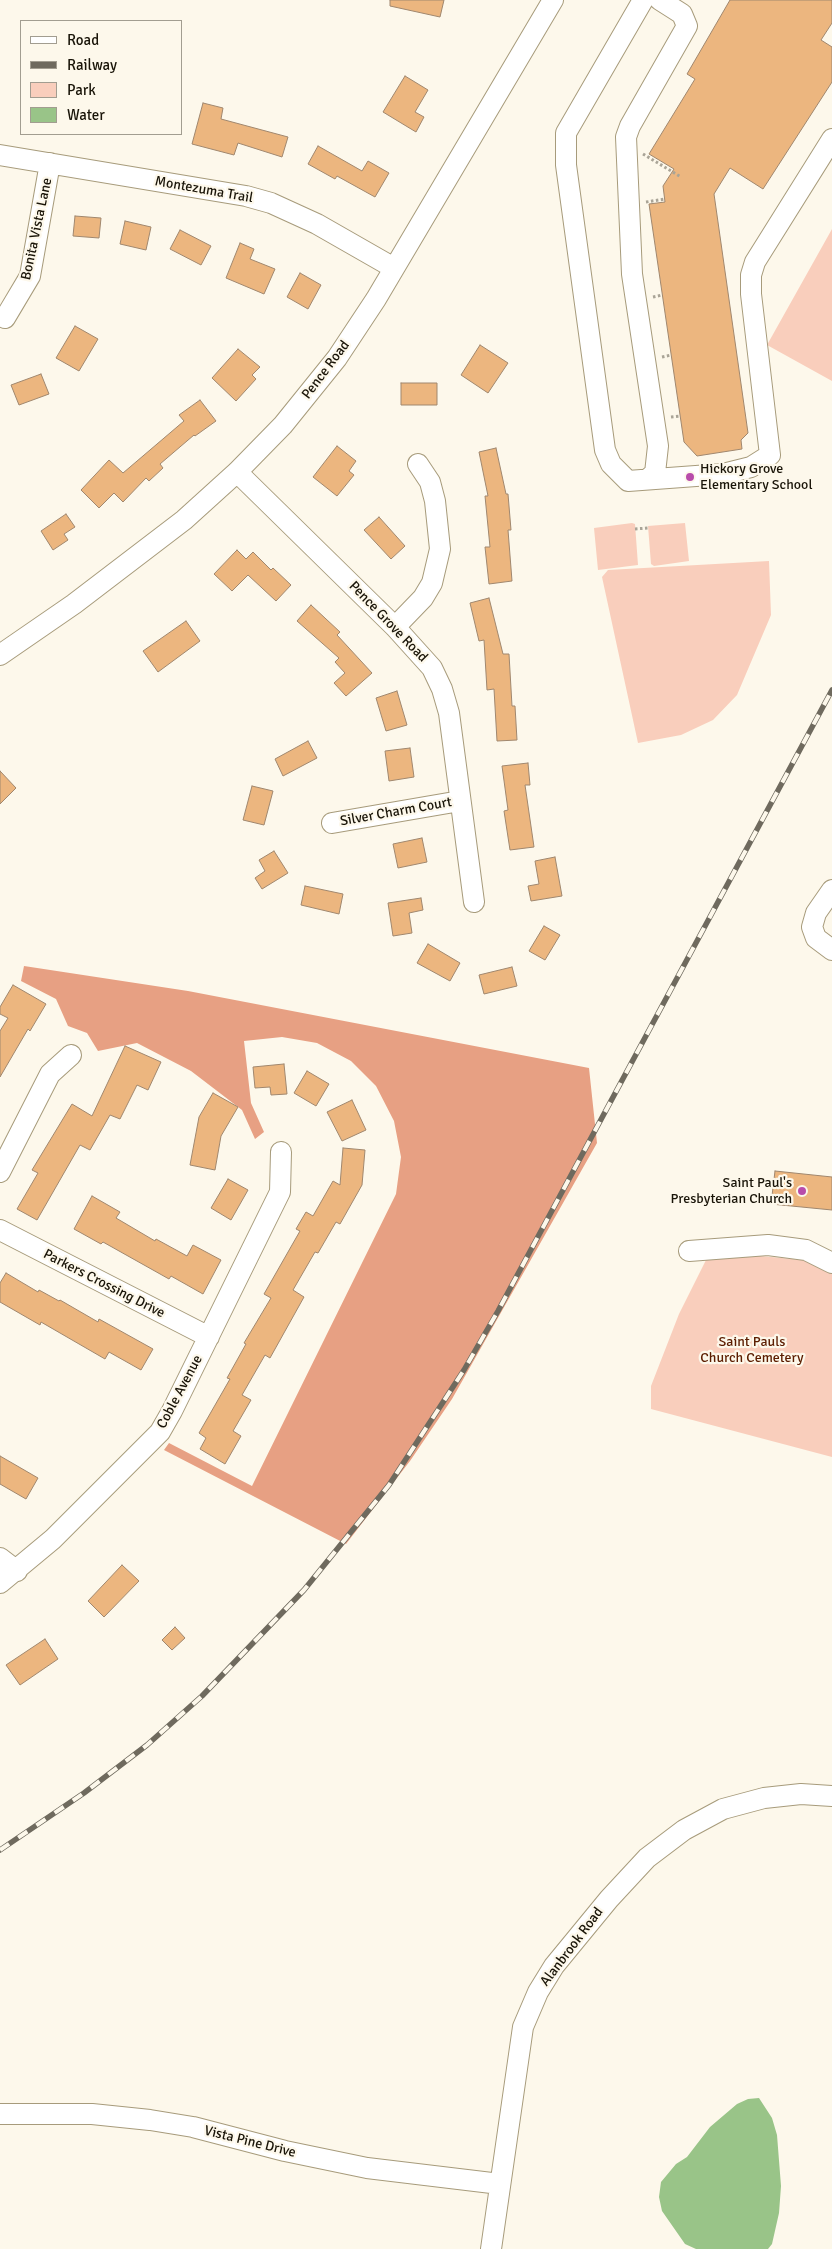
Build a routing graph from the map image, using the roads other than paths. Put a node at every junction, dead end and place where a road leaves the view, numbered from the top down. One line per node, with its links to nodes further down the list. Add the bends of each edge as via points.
1 (553, 0): 7 (street, Pence Road)
2 (643, 0): 11 (street, via 566,133 566,165 605,450 611,464 628,481)
3 (660, 0): 11 (street, via 682,14 686,26 626,137 632,274 658,446 655,473)
4 (832, 139): 11 (street, via 751,275 770,455 751,467 723,474)
5 (0, 155): 6 (street, Montezuma Trail)
6 (50, 163): 7 (street, Montezuma Trail, via 271,203 317,224); 8 (street, Bonita Vista Lane, via 30,276)
7 (394, 268): 10 (street, Pence Road, via 337,358 284,425)
8 (5, 318)
9 (418, 464): 12 (street, via 430,482 435,501 440,549 432,583 423,598)
10 (237, 472): 12 (street, Pence Grove Road); 13 (street, Pence Road, via 184,520 74,604)
11 (649, 478)
12 (395, 627): 14 (street, Pence Grove Road, via 432,668 442,689 449,712)
13 (0, 655)
14 (460, 801): 15 (street, Silver Charm Court); 17 (street, Pence Grove Road)
15 (332, 823)
16 (832, 890): 18 (street, via 816,913 812,928 816,938)
17 (474, 902)
18 (832, 950)
19 (71, 1055): 21 (street, via 50,1074)
20 (280, 1152): 25 (street, Coble Avenue, via 280,1192)
21 (0, 1172)
22 (0, 1230): 25 (street, Parkers Crossing Drive)
23 (689, 1251): 24 (street, via 768,1245 806,1250)
24 (832, 1263)
25 (209, 1337): 27 (street, Coble Avenue, via 160,1432)
26 (0, 1558): 27 (street)
27 (17, 1571): 28 (street, Coble Avenue)
28 (0, 1583)
29 (832, 1796): 31 (street, Alanbrook Road, via 801,1794 764,1798 723,1809 684,1830 647,1858 609,1899 554,1966 523,2027)
30 (0, 2114): 31 (street, Vista Pine Drive, via 92,2114 150,2120 367,2168)
31 (500, 2184): 32 (street, Alanbrook Road)
32 (491, 2249)

